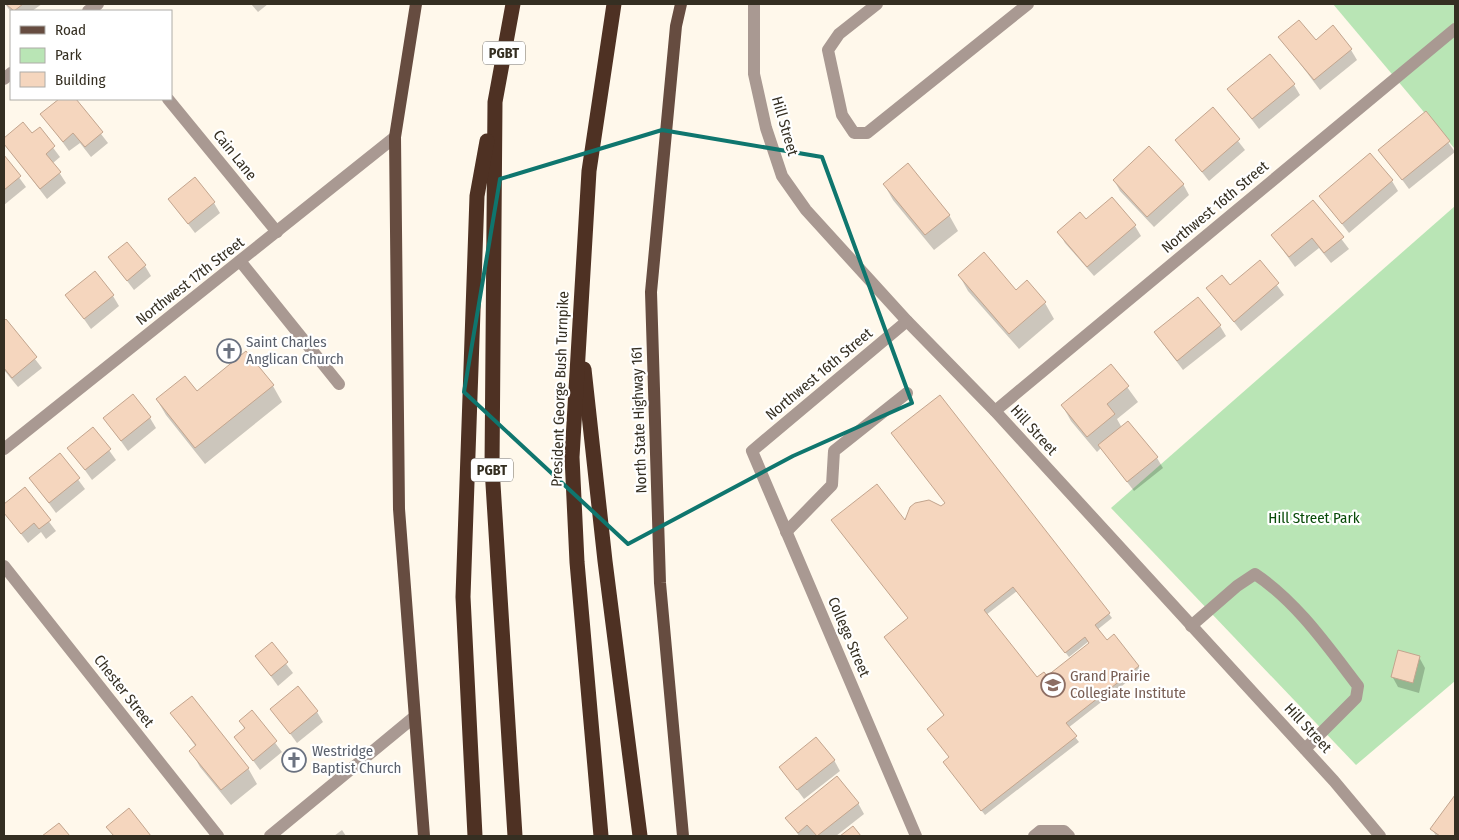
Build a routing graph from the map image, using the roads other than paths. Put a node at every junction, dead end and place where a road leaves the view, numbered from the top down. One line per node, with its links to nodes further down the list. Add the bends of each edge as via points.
1 (416, 4): 11 (main road)
2 (513, 4): 10 (highway, PGBT)
3 (614, 4): 15 (highway, President George Bush Turnpike, via 589,171)
4 (680, 4): 33 (main road, North State Highway 161, via 651,292 660,583)
5 (754, 4): 14 (street, Hill Street, via 754,74 766,128 782,176 806,210)
6 (1028, 4): 7 (street, via 867,133 854,133 842,115 828,50 839,34)
7 (872, 5)
8 (1455, 29): 18 (street, Northwest 16th Street)
9 (169, 100): 12 (street, Cain Lane)
10 (494, 102): 29 (highway, via 477,196 463,597); 30 (highway, PGBT, via 492,468)
11 (395, 137): 12 (street, Northwest 17th Street); 24 (main road, via 400,509)
12 (277, 232): 13 (street, Northwest 17th Street)
13 (240, 261): 16 (street); 19 (street, Northwest 17th Street)
14 (907, 322): 18 (street, Hill Street); 20 (street, Northwest 16th Street)
15 (580, 324): 31 (highway, President George Bush Turnpike, via 572,457 577,562); 32 (highway, via 605,561)
16 (339, 384)
17 (907, 393): 21 (street, via 834,451 832,485)
18 (995, 411): 23 (street, Hill Street)
19 (4, 449)
20 (752, 451): 21 (street, College Street)
21 (786, 532): 34 (street, College Street)
22 (4, 566): 26 (street, Chester Street)
23 (1191, 626): 25 (street, Hill Street); 25 (street, via 1255,574 1272,586 1323,640 1358,686 1356,698)
24 (413, 718): 27 (street); 28 (main road)
25 (1305, 749): 37 (street, Hill Street)
26 (218, 836)
27 (270, 836)
28 (424, 836)
29 (475, 836)
30 (515, 836)
31 (601, 836)
32 (640, 836)
33 (683, 836)
34 (916, 836)
35 (1034, 836): 36 (street, via 1040,831 1064,831)
36 (1069, 836)
37 (1380, 836)

